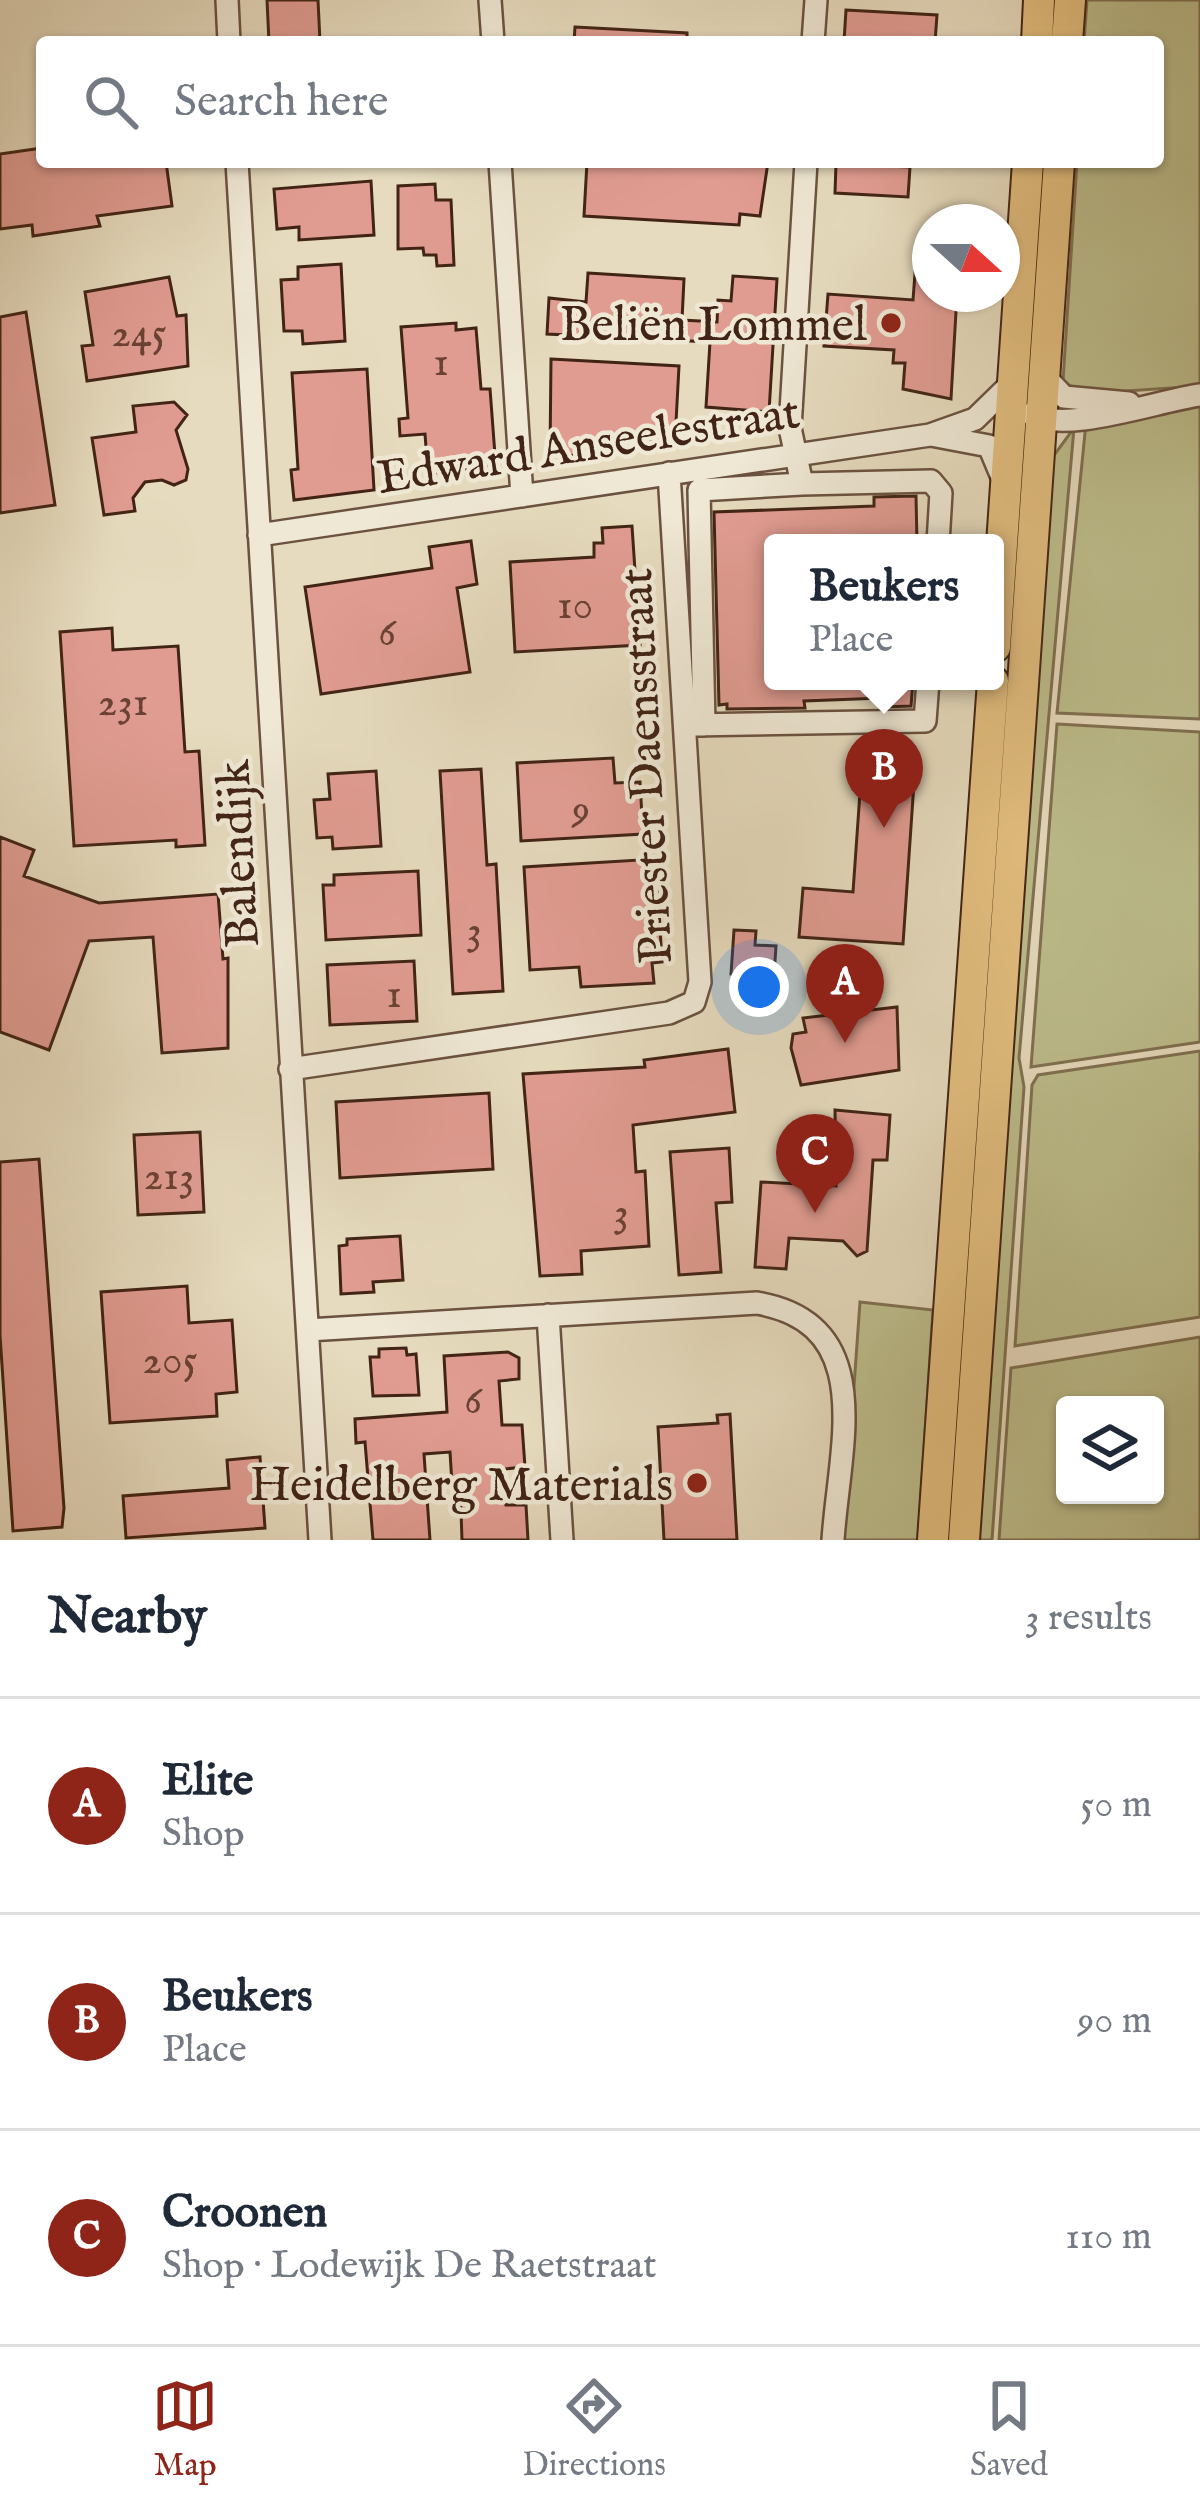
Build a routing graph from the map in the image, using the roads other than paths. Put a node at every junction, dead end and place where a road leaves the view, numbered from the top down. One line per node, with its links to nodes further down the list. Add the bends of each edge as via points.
1 (227, 0): 6 (street)
2 (490, 0): 7 (street)
3 (816, 0): 8 (street)
4 (1040, 0): 9 (highway)
5 (1070, 0): 10 (highway)
6 (230, 36)
7 (493, 36)
8 (813, 36)
9 (1037, 36)
10 (1067, 36)
11 (237, 168): 29 (street, Balendijk)
12 (500, 168): 26 (street)
13 (806, 168): 22 (street)
14 (1028, 168): 16 (highway)
15 (1059, 168): 17 (highway)
16 (1013, 378): 20 (street, via 1031,415); 21 (street, Edward Anseelestraat, via 975,419); 25 (highway)
17 (1048, 380): 19 (street, via 1064,398); 20 (highway)
18 (1200, 395): 19 (street)
19 (1142, 403): 20 (street)
20 (1060, 422): 40 (highway, via 1042,459)
21 (930, 435): 22 (street, Edward Anseelestraat); 25 (street, Edward Anseelestraat, via 989,446)
22 (795, 454): 23 (street, Edward Anseelestraat); 24 (street)
23 (668, 473): 26 (street, Edward Anseelestraat); 32 (street, Priester Daensstraat)
24 (802, 484): 27 (street, via 931,481 941,493); 32 (street, via 699,490)
25 (1006, 492): 28 (highway)
26 (522, 496): 29 (street, Edward Anseelestraat)
27 (939, 534)
28 (1003, 534)
29 (259, 535): 33 (street, Balendijk)
30 (927, 690): 32 (street, via 925,722)
31 (992, 690): 39 (highway)
32 (694, 725): 33 (street, Priester Daensstraat, via 694,1002 669,1013)
33 (290, 1069): 35 (street, Balendijk)
34 (548, 1316): 35 (street); 37 (street); 38 (street, via 757,1303 803,1316 838,1353)
35 (308, 1330): 36 (street, Balendijk)
36 (320, 1540)
37 (562, 1540)
38 (833, 1540)
39 (933, 1540)
40 (964, 1540)

